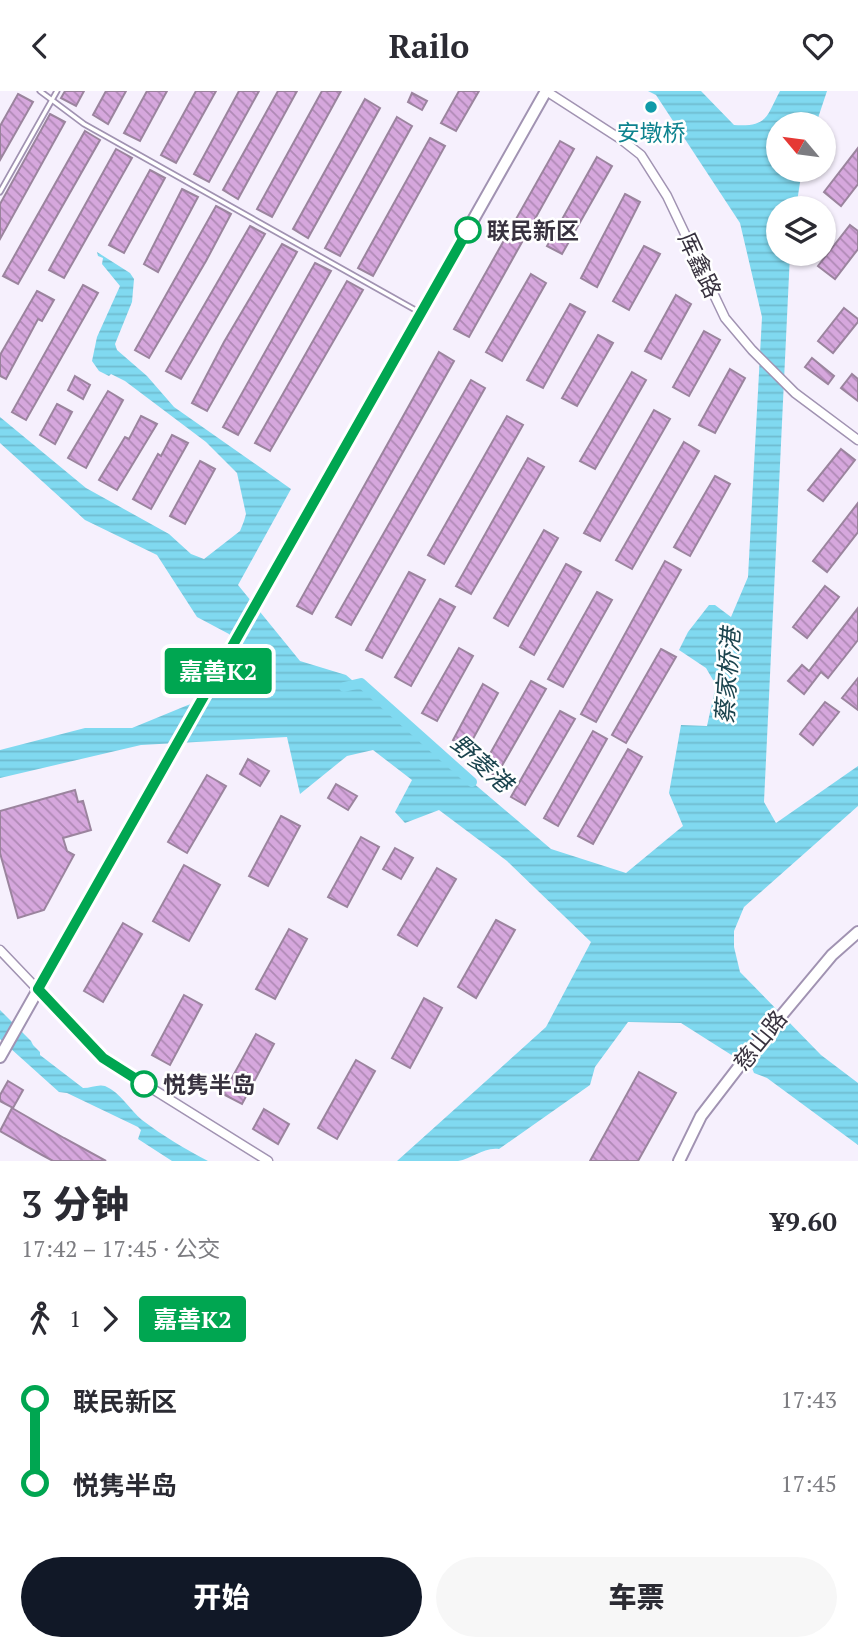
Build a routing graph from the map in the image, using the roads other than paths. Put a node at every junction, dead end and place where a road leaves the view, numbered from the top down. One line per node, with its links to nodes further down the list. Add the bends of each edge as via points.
1 (40, 91): 4 (lane)
2 (57, 91): 4 (lane)
3 (546, 91): 6 (street); 7 (street, 厍鑫路, via 640,155 667,196 725,319 795,393)
4 (52, 100): 5 (lane); 6 (lane, via 84,124)
5 (0, 191)
6 (421, 312): 10 (street)
7 (858, 440)
8 (858, 932): 13 (street, 慈山路, via 832,955 701,1116)
9 (0, 950): 10 (street)
10 (38, 989): 11 (street); 12 (street, via 113,1065)
11 (0, 1057)
12 (268, 1161)
13 (679, 1161)

